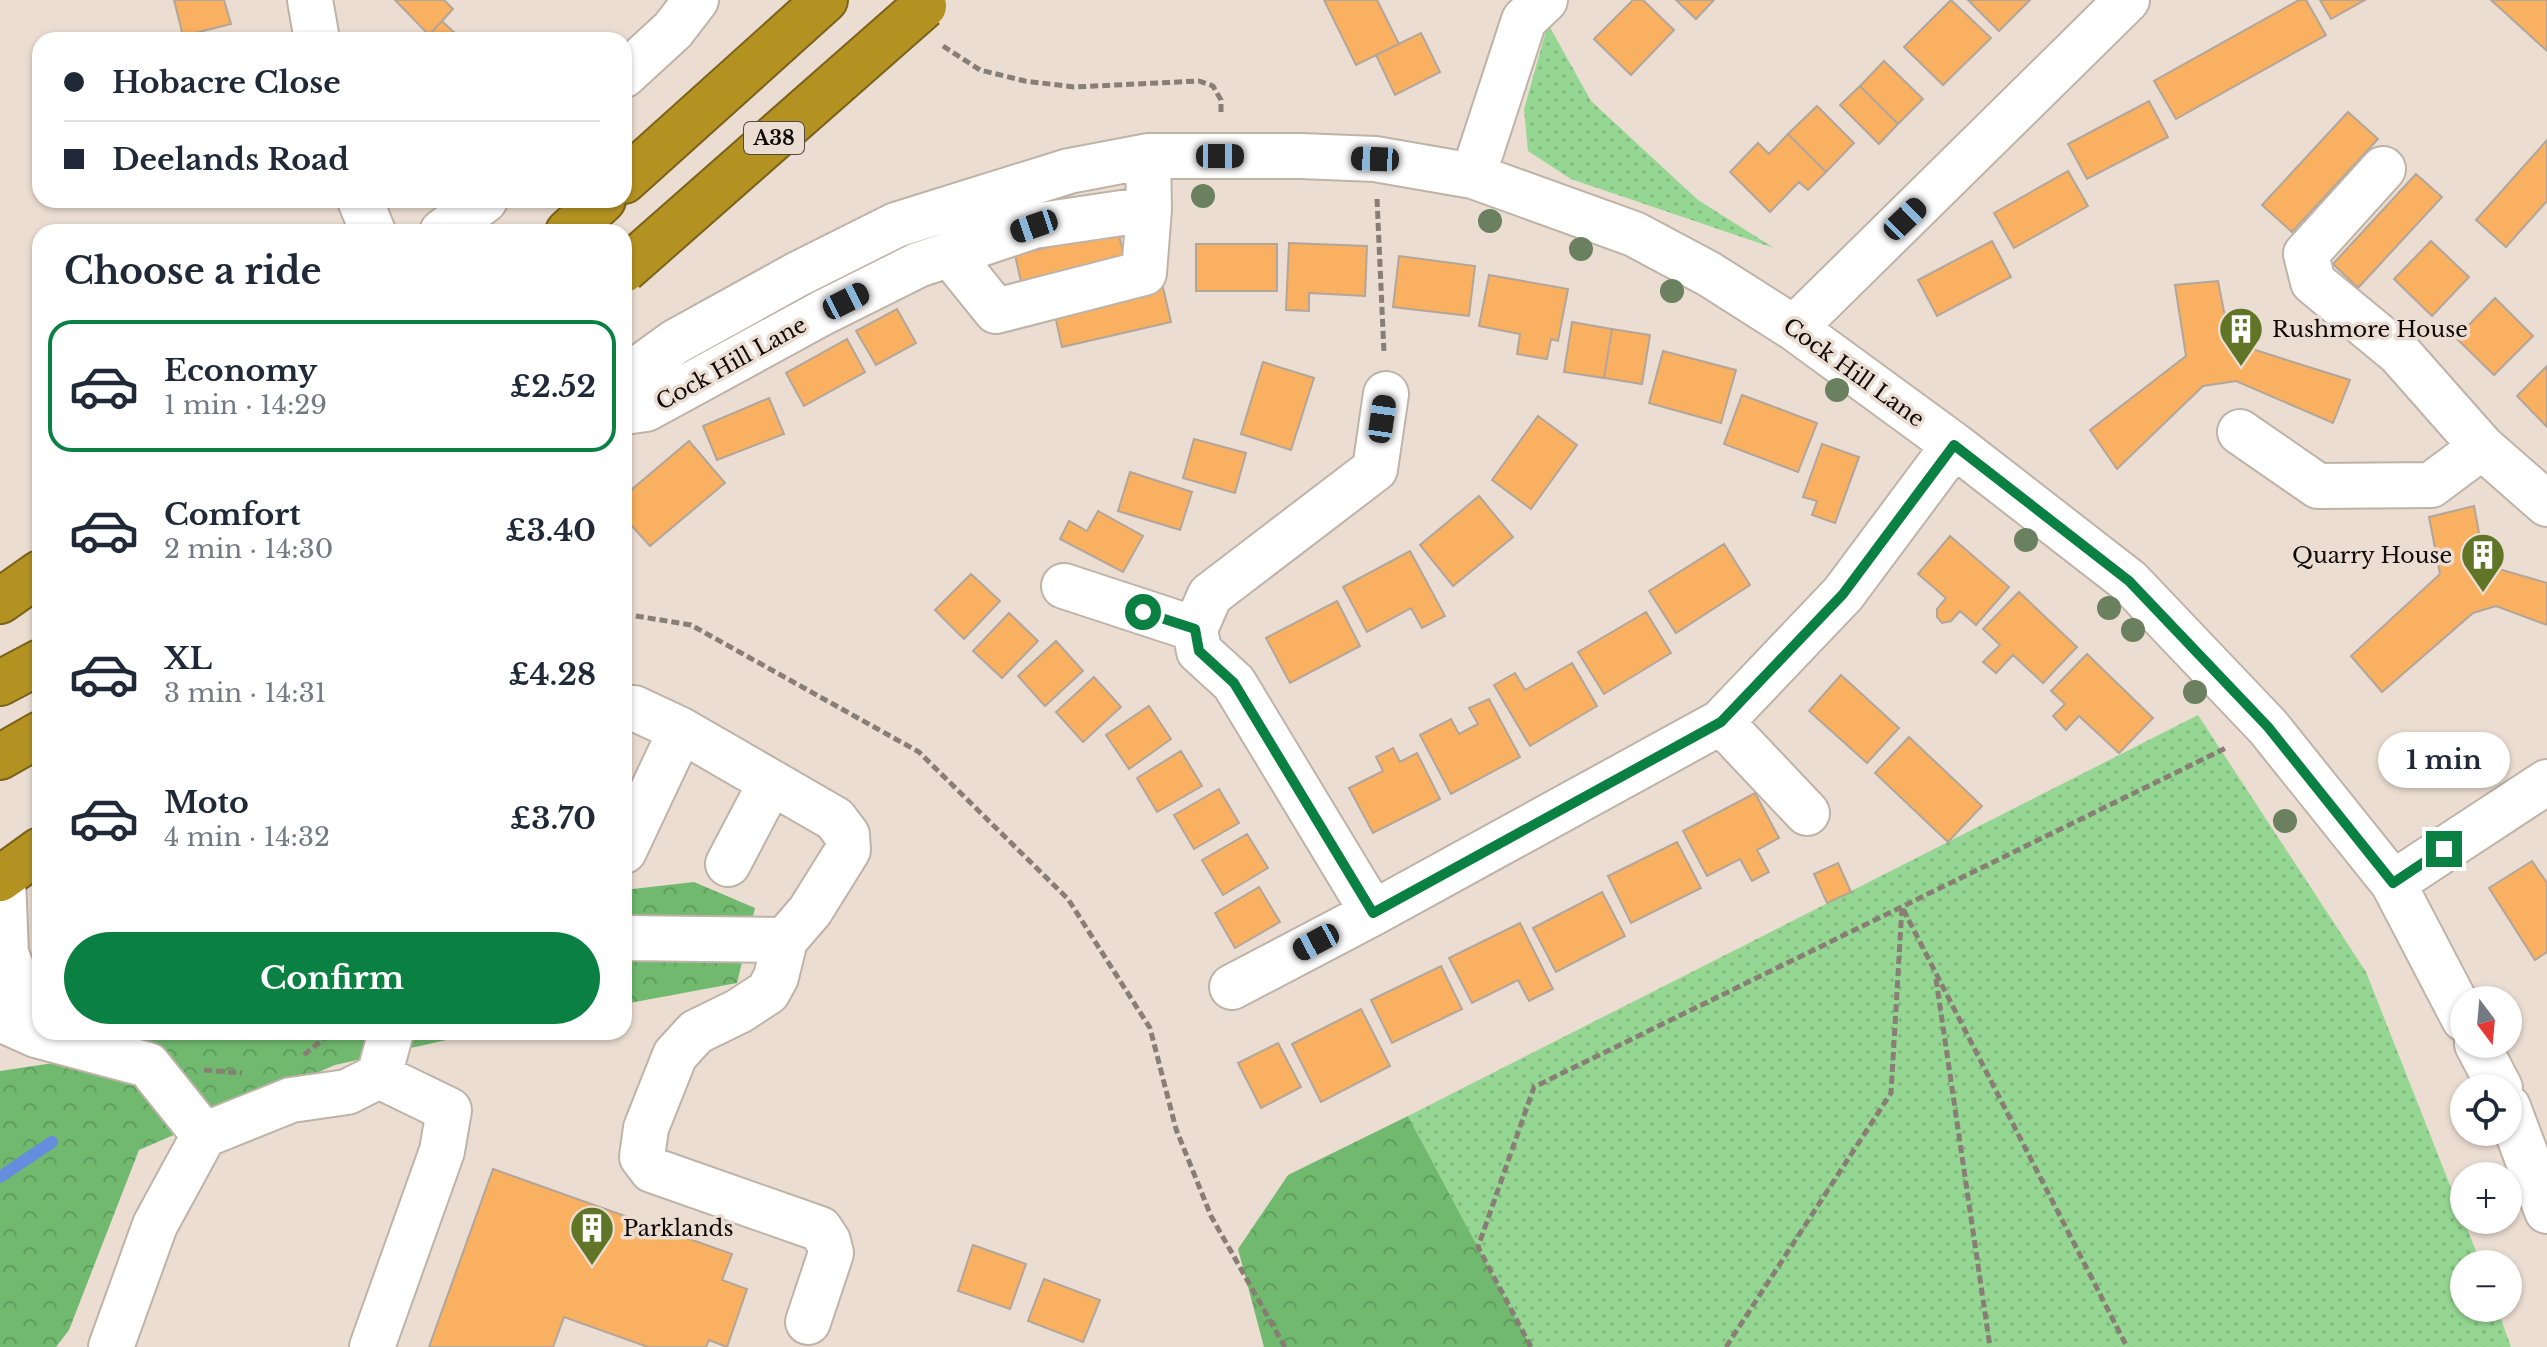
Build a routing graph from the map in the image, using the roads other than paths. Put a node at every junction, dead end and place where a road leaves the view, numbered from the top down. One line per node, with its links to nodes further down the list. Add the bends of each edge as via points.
1 (310, 0): 7 (street)
2 (696, 0): 8 (street)
3 (825, 0): 11 (highway)
4 (2127, 0): 20 (street)
5 (1522, 7): 12 (street)
6 (932, 17): 19 (highway, A38, bridge)
7 (316, 32)
8 (632, 68)
9 (1148, 156): 12 (street, Cock Hill Lane, via 1375,159); 15 (street); 21 (street, Cock Hill Lane, via 1069,171 896,225 675,342)
10 (2383, 169): 26 (street, via 2306,254 2313,282 2399,353)
11 (632, 174)
12 (1473, 176): 20 (street, Cock Hill Lane, via 1634,234)
13 (474, 208): 16 (street)
14 (594, 208): 17 (highway)
15 (1149, 209): 18 (street, Cock Hill Lane, via 1034,226); 18 (street, via 1144,273 996,311)
16 (453, 224)
17 (577, 224)
18 (950, 254): 23 (street, Cock Hill Lane, via 822,313 646,409)
19 (632, 263)
20 (1794, 328): 25 (street, Cock Hill Lane)
21 (632, 373)
22 (1386, 394): 31 (street, via 1375,469 1210,595)
23 (632, 411)
24 (2240, 432): 26 (street, via 2318,486 2431,485)
25 (1954, 445): 35 (street, via 1843,594); 46 (street, Cock Hill Lane, via 2129,581 2268,727)
26 (2482, 447): 27 (street)
27 (2547, 504)
28 (32, 579): 30 (highway)
29 (1064, 586): 31 (street)
30 (0, 601)
31 (1195, 629): 47 (street, via 1199,651 1234,683)
32 (32, 666): 33 (highway)
33 (0, 683)
34 (632, 708): 36 (street)
35 (1721, 722): 41 (street); 47 (street)
36 (681, 730): 39 (street); 42 (street)
37 (32, 739): 38 (highway)
38 (0, 757)
39 (771, 782): 44 (street); 49 (street, via 835,819 847,835 848,850)
40 (2547, 782): 46 (street)
41 (1807, 813)
42 (632, 834)
43 (32, 856): 45 (highway)
44 (728, 864)
45 (2, 879): 52 (street)
46 (2393, 883): 51 (street, Cock Hill Lane)
47 (1373, 913): 50 (street)
48 (632, 938): 49 (street)
49 (785, 940): 59 (street, via 768,992 696,1032 675,1055 646,1128 642,1157 652,1170 820,1229 831,1253)
50 (1232, 987)
51 (2450, 992)
52 (18, 1027)
53 (62, 1040): 56 (street, via 148,1065)
54 (389, 1040): 55 (street)
55 (379, 1076): 56 (street, via 347,1092 291,1100); 61 (street, via 449,1110 442,1151)
56 (204, 1135): 60 (street, via 155,1225)
57 (2522, 1144): 58 (street)
58 (2547, 1211)
59 (808, 1322)
60 (111, 1347)
61 (372, 1347)

